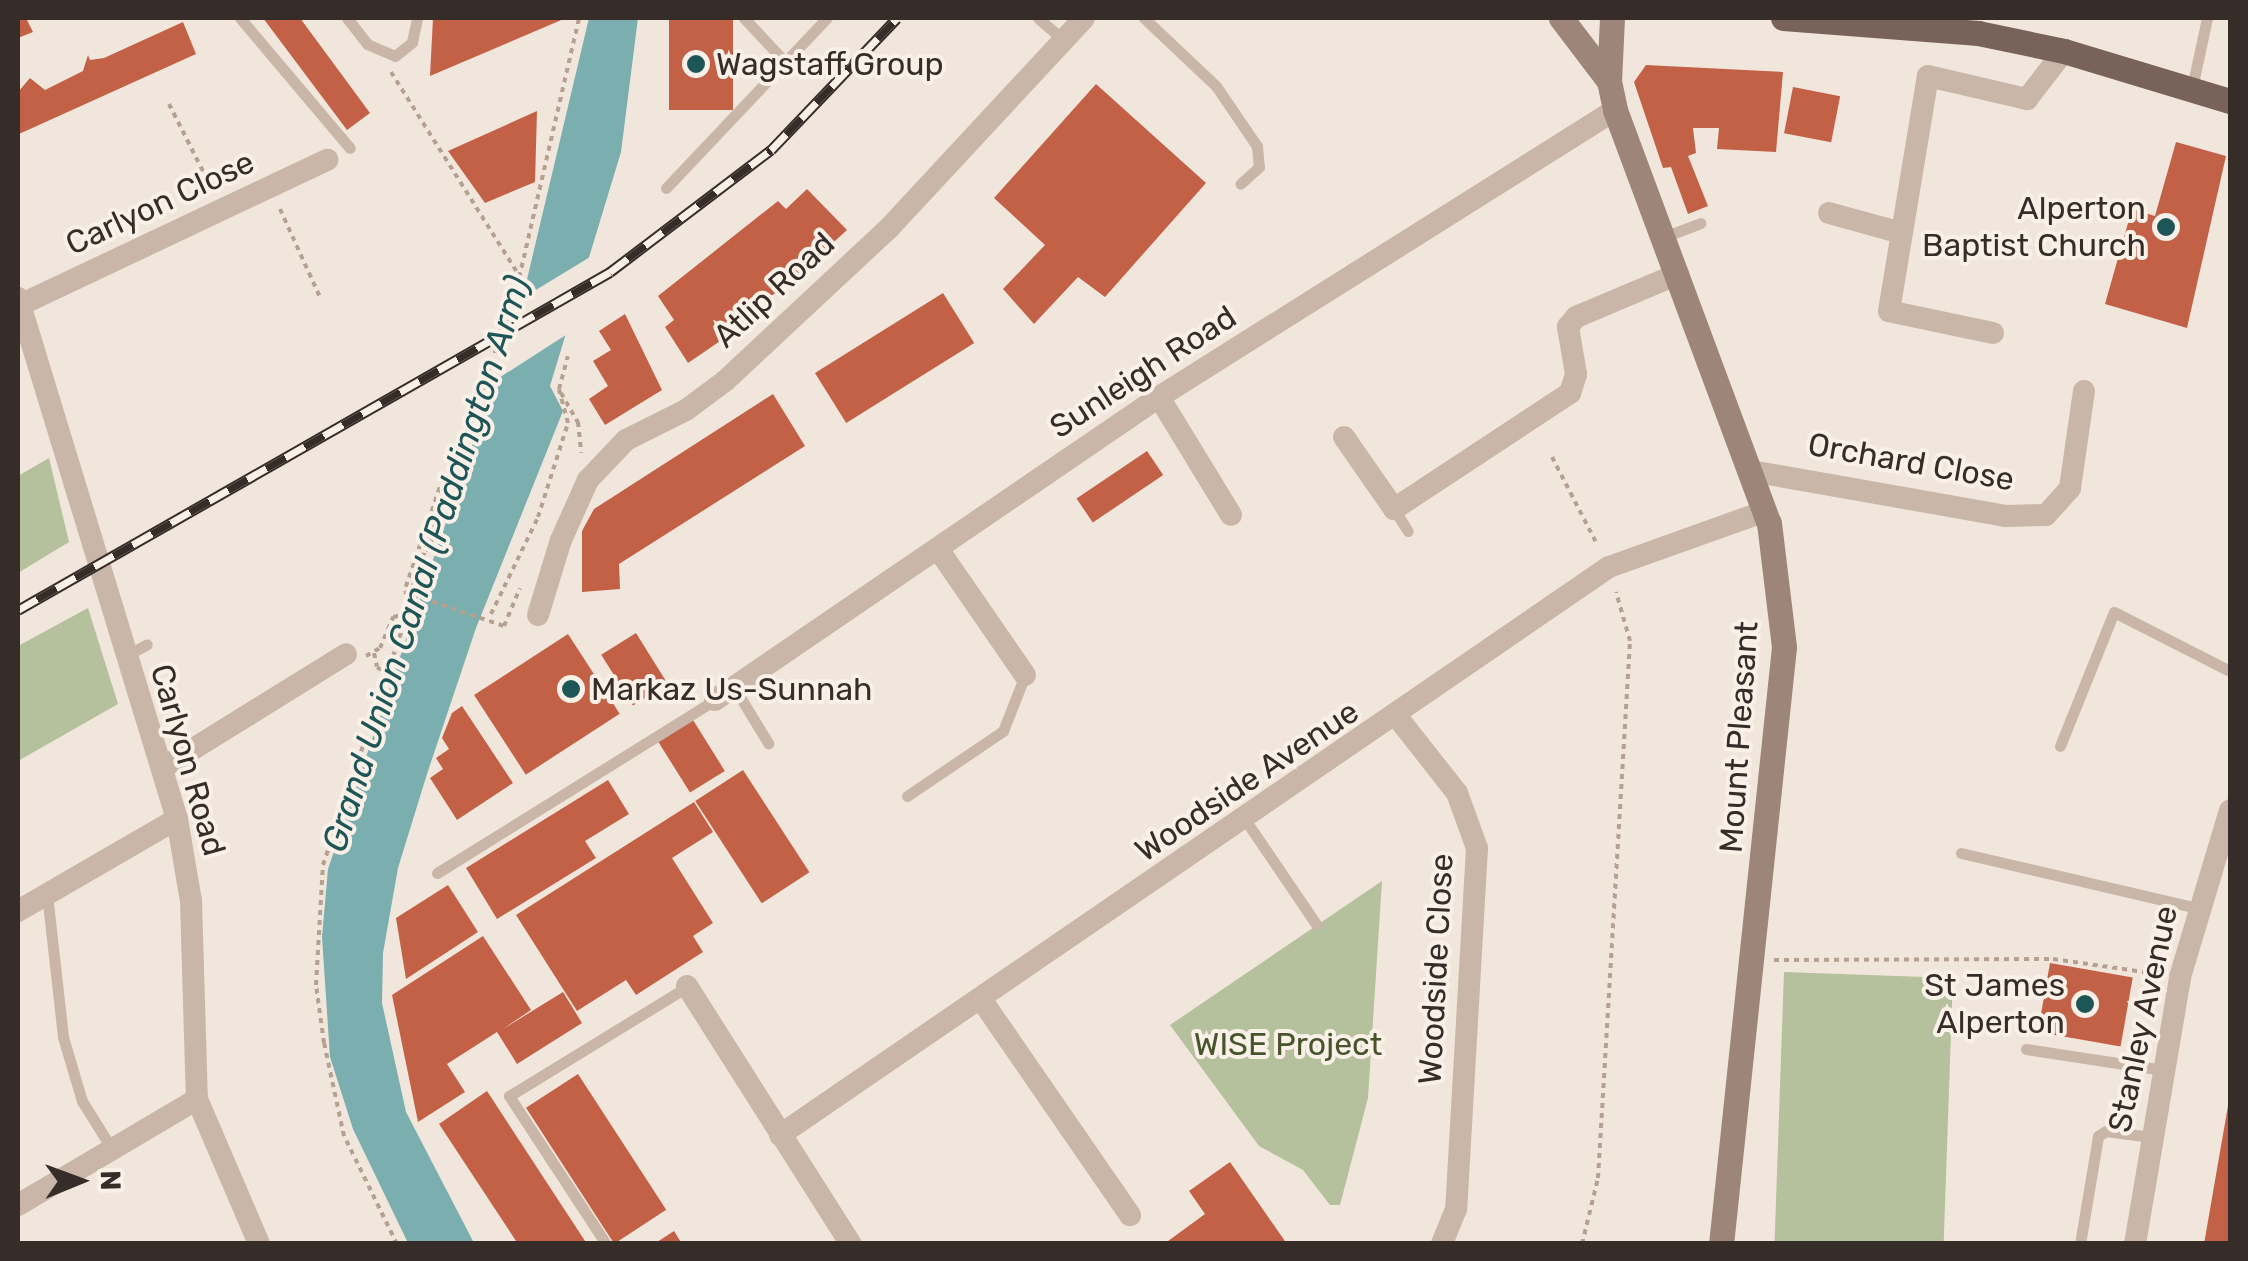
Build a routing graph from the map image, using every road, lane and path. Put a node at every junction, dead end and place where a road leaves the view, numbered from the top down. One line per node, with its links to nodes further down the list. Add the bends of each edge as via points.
1 (240, 18): 25 (lane)
2 (347, 18): 17 (lane)
3 (416, 18): 17 (lane, via 405,52)
4 (579, 18): 36 (path)
5 (744, 18): 19 (lane)
6 (827, 18): 19 (lane)
7 (1038, 18): 16 (lane)
8 (1084, 18): 16 (street, Atlip Road)
9 (1144, 18): 27 (lane, via 1216,86 1258,146 1258,167)
10 (1561, 18): 20 (street, Mount Pleasant)
11 (1612, 18): 20 (street, Mount Pleasant)
12 (1783, 18): 14 (main road)
13 (2207, 18): 21 (lane)
14 (1816, 19): 15 (main road)
15 (1926, 22): 18 (main road)
16 (1063, 40): 48 (street, Atlip Road, via 890,226 725,380 686,410 626,440)
17 (376, 49): 36 (path)
18 (2064, 51): 21 (main road); 33 (street, via 2027,100 1928,76)
19 (787, 64): 29 (lane)
20 (1609, 82): 24 (street, Mount Pleasant)
21 (2192, 88): 22 (main road)
22 (2230, 101)
23 (170, 104): 30 (path)
24 (1615, 110): 34 (street, Mount Pleasant); 44 (street, Sunleigh Road)
25 (350, 148)
26 (327, 160): 28 (street, Carlyon Close)
27 (1240, 184)
28 (269, 187): 30 (street, Carlyon Close); 37 (path)
29 (666, 188)
30 (222, 209): 38 (street, Carlyon Close)
31 (1829, 214): 33 (street)
32 (1700, 224): 34 (lane)
33 (1898, 232): 39 (street, via 1889,312)
34 (1664, 237): 35 (street, Mount Pleasant)
35 (1678, 274): 47 (street, Mount Pleasant); 49 (street, via 1576,317 1568,327 1576,374 1570,393)
36 (520, 276): 56 (path)
37 (320, 297)
38 (19, 301): 40 (street, Carlyon Road)
39 (1994, 333)
40 (24, 336): 62 (street, Carlyon Road)
41 (568, 356): 42 (path)
42 (559, 388): 48 (path, via 578,422); 57 (path, via 568,423 538,517)
43 (2084, 390): 47 (street, Orchard Close, via 2070,488 2046,515 2005,516)
44 (1159, 397): 51 (street); 53 (street, Sunleigh Road)
45 (1344, 438): 49 (street)
46 (1552, 457): 54 (path)
47 (1751, 472): 50 (street, Mount Pleasant)
48 (588, 480): 58 (street, Atlip Road)
49 (1394, 508): 52 (lane)
50 (1765, 511): 54 (street, Woodside Avenue); 82 (street, Mount Pleasant, via 1784,647)
51 (1231, 515)
52 (1408, 531)
53 (938, 549): 65 (street); 67 (street, Sunleigh Road)
54 (1608, 568): 68 (street, Woodside Avenue); 99 (path, via 1630,641 1598,1178)
55 (404, 612): 56 (path); 59 (path, via 420,566 450,480 443,478 404,592); 61 (path, via 393,617)
56 (412, 613): 66 (path)
57 (491, 614)
58 (538, 615)
59 (504, 626)
60 (146, 644): 62 (lane)
61 (374, 654): 63 (path); 66 (path)
62 (124, 656): 71 (street, Carlyon Road)
63 (354, 656): 71 (street)
64 (2230, 670): 70 (lane, via 2114,612)
65 (1024, 675): 72 (lane, via 1002,730)
66 (389, 676): 95 (path, via 323,865 316,984 344,1136)
67 (724, 693): 69 (lane); 77 (lane)
68 (1398, 718): 75 (street, Woodside Avenue); 98 (street, Woodside Close, via 1457,792 1478,848 1456,1209)
69 (768, 743)
70 (2060, 746)
71 (164, 767): 74 (street, Carlyon Road)
72 (907, 796)
73 (2230, 810): 79 (street, Stanley Avenue)
74 (178, 819): 78 (street); 88 (street, Carlyon Road, via 191,901)
75 (1246, 821): 81 (lane); 85 (street, Woodside Avenue)
76 (1961, 853): 79 (lane)
77 (437, 873)
78 (47, 894): 80 (street); 91 (lane, via 63,1037 82,1101)
79 (2198, 908): 83 (street, Stanley Avenue)
80 (18, 911)
81 (1316, 924)
82 (1754, 960): 83 (path, via 2053,959); 100 (street, Mount Pleasant)
83 (2180, 978): 87 (street, Stanley Avenue)
84 (688, 986): 89 (street); 96 (lane, via 509,1096)
85 (983, 1002): 89 (street, Woodside Avenue); 93 (street)
86 (2026, 1049): 87 (lane)
87 (2163, 1070): 90 (street, Stanley Avenue)
88 (197, 1098): 91 (street); 94 (street, Carlyon Road)
89 (780, 1135): 97 (street)
90 (2152, 1137): 101 (lane, via 2098,1136); 102 (street, Stanley Avenue)
91 (112, 1149): 92 (street)
92 (18, 1206)
93 (1130, 1215)
94 (259, 1244)
95 (397, 1244)
96 (606, 1244)
97 (852, 1244)
98 (1442, 1244)
99 (1582, 1244)
100 (1721, 1244)
101 (2080, 1244)
102 (2135, 1244)

